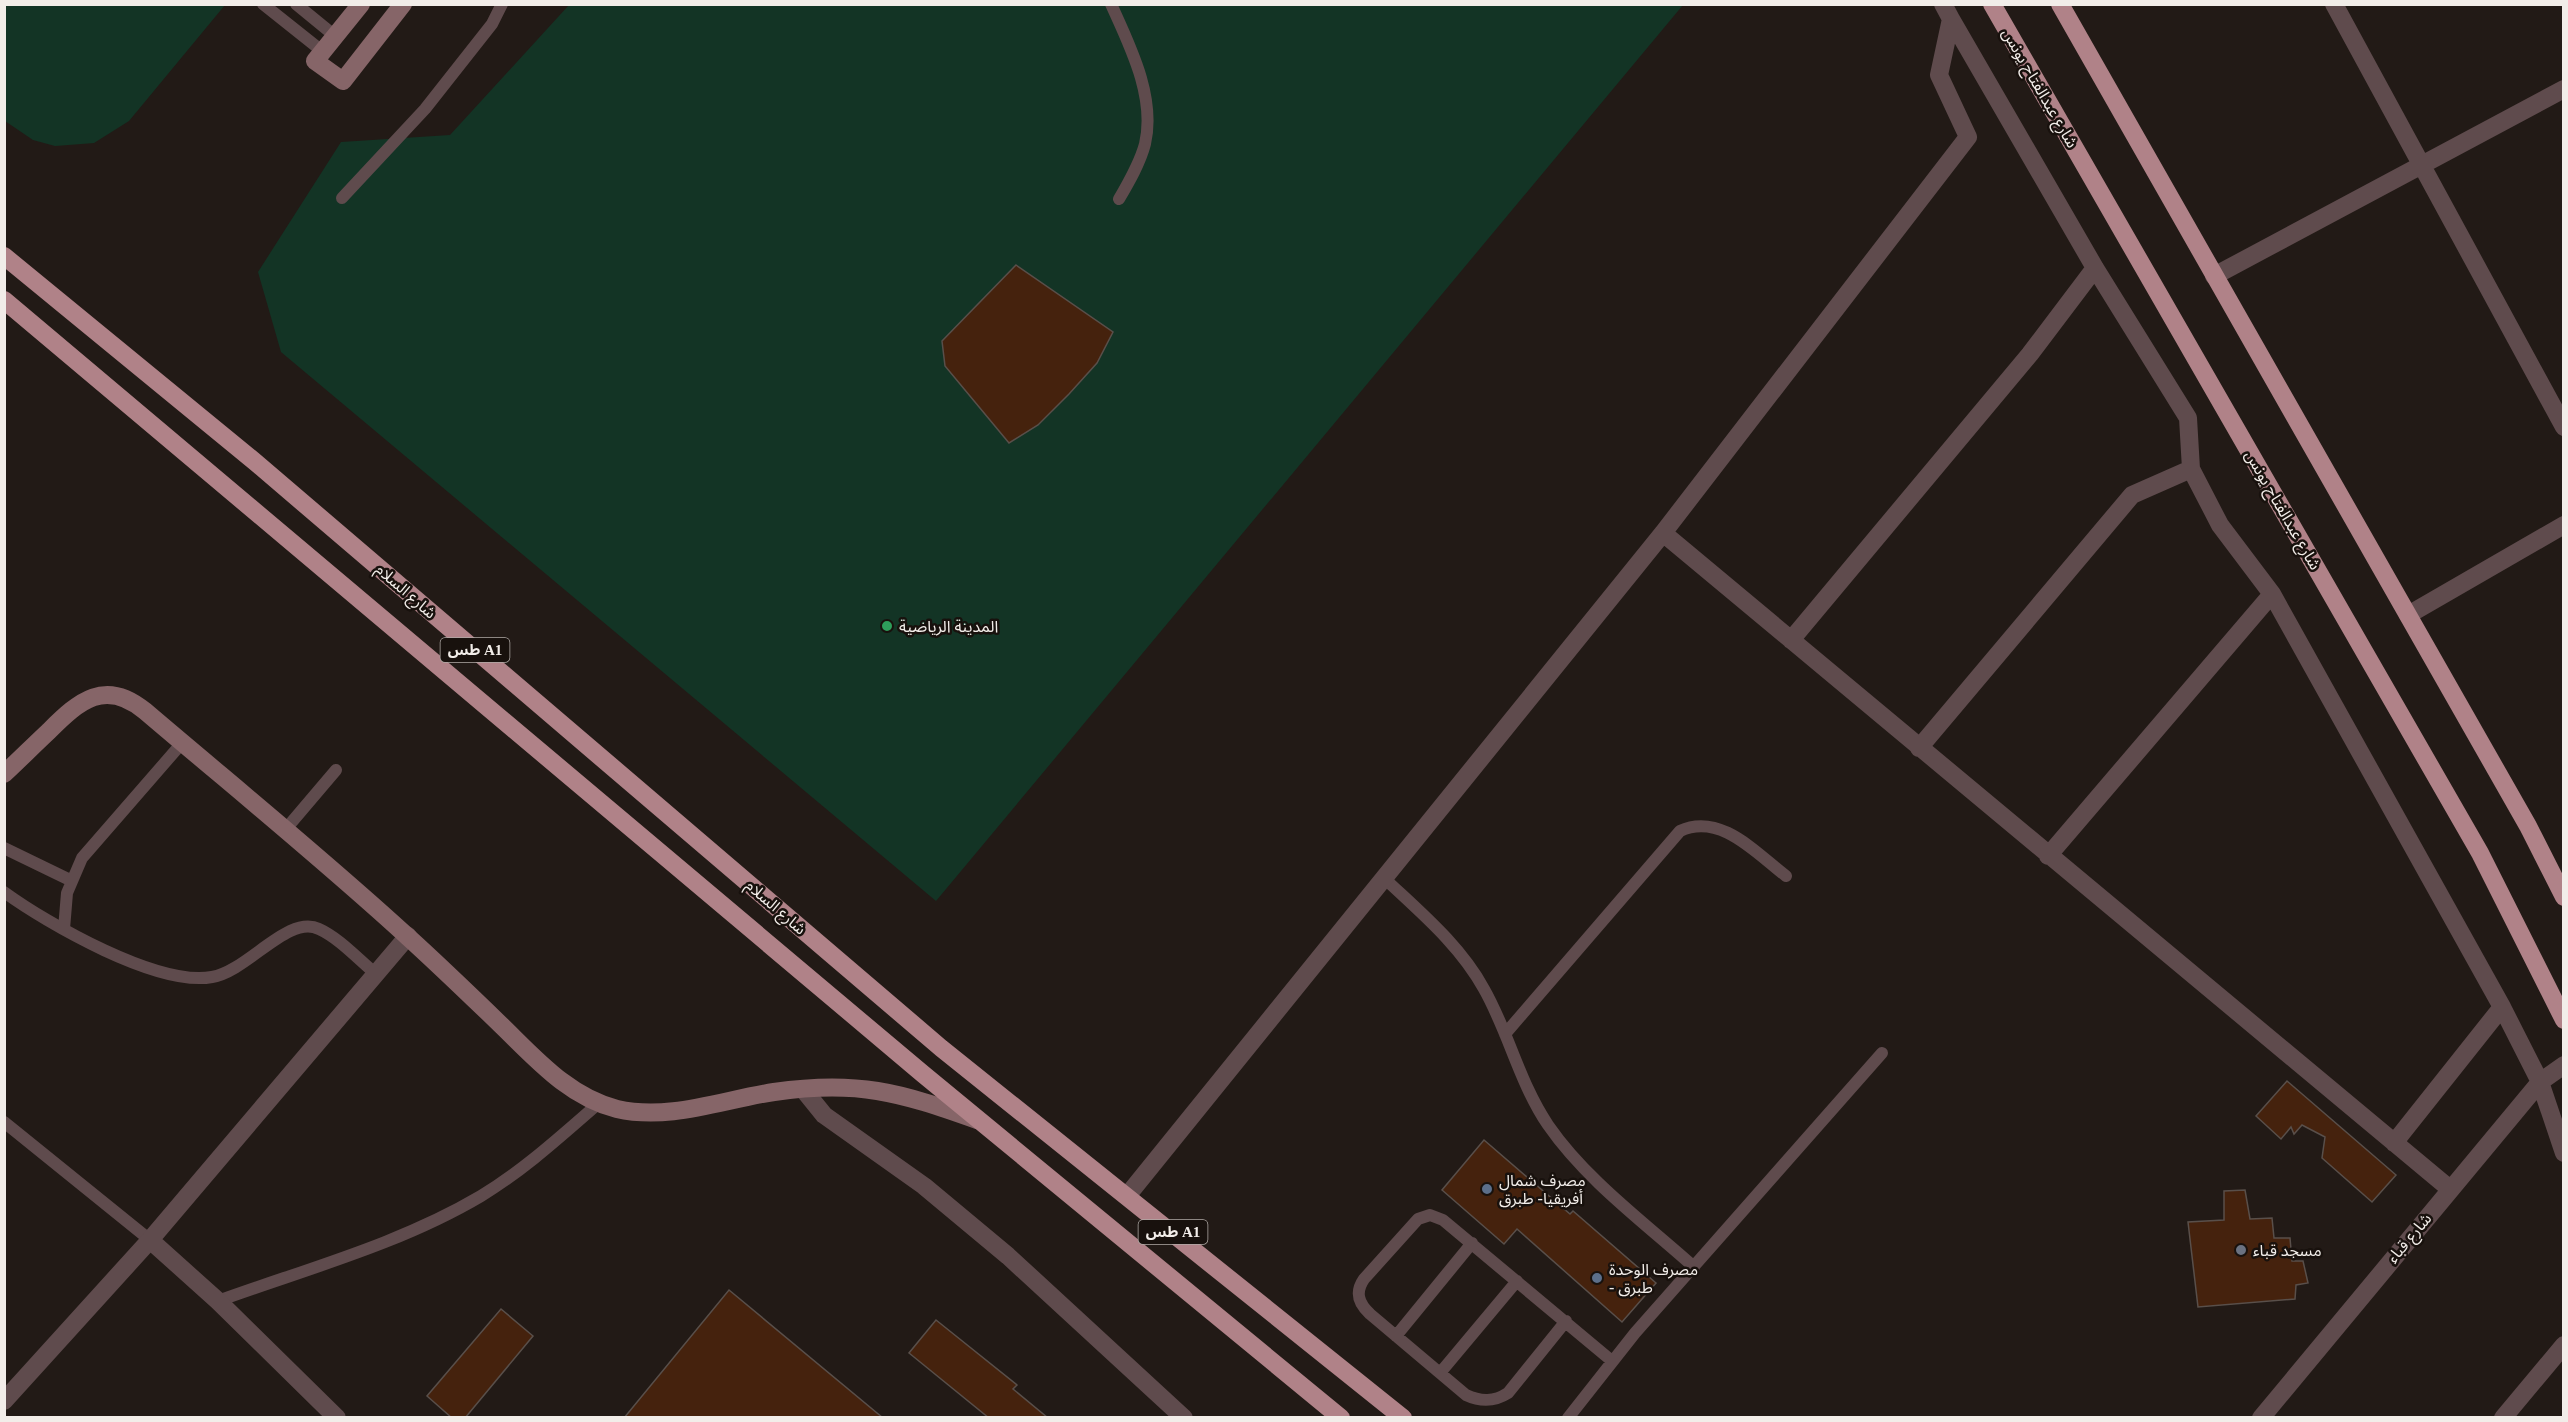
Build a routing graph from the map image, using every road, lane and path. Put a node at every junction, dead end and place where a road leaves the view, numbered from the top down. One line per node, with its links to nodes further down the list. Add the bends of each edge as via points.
1 (263, 4): 12 (lane)
2 (296, 4): 11 (lane)
3 (361, 4): 11 (main road)
4 (403, 4): 12 (main road, via 343,81)
5 (502, 4): 15 (lane, via 492,24 425,109)
6 (1112, 4): 16 (lane, via 1145,93 1147,121 1145,143)
7 (1992, 4): 44 (highway, شارع عبدالفتاح يونس, via 2480,853)
8 (2060, 4): 19 (highway)
9 (2334, 4): 14 (street)
10 (1947, 12): 18 (street); 24 (street, via 1939,75 1968,137)
11 (335, 36): 12 (main road)
12 (319, 56)
13 (2564, 89): 14 (street)
14 (2421, 166): 19 (street); 21 (street)
15 (342, 198)
16 (1119, 199)
17 (4, 256): 56 (highway, شارع السلام / طس A1, via 263,468 941,1048)
18 (2095, 268): 22 (street, via 2188,418); 27 (street, via 2030,354)
19 (2214, 276): 26 (highway)
20 (4, 300): 51 (highway, شارع السلام / طس A1)
21 (2564, 427)
22 (2191, 469): 25 (street, via 2220,525); 29 (street, via 2132,495)
23 (2564, 525): 26 (street)
24 (1663, 533): 27 (street); 36 (street)
25 (2272, 594): 34 (street); 43 (street)
26 (2408, 615): 39 (highway, via 2528,825)
27 (1791, 640): 29 (street)
28 (182, 742): 31 (main road, via 137,704 117,696 96,696 76,705); 32 (main road); 37 (lane, via 90,848)
29 (1919, 747): 34 (street)
30 (336, 770): 32 (lane)
31 (4, 774)
32 (285, 830): 41 (main road)
33 (4, 848): 37 (lane)
34 (2048, 856): 53 (street)
35 (1786, 876): 45 (lane, via 1724,830 1698,825 1680,831)
36 (1384, 878): 45 (lane, via 1450,941 1468,964); 56 (street)
37 (70, 880): 40 (lane)
38 (4, 892): 40 (lane)
39 (2564, 897)
40 (64, 929): 42 (lane, via 136,963 181,978 197,979 236,969 291,928 306,925 320,929)
41 (408, 936): 42 (street); 50 (main road, via 546,1068 566,1085)
42 (376, 974): 57 (street)
43 (2502, 1007): 48 (street); 53 (street)
44 (2564, 1020)
45 (1505, 1034): 59 (lane, via 1533,1101 1563,1145)
46 (1882, 1053): 59 (lane)
47 (2564, 1065): 48 (street, شارع قباء)
48 (2540, 1082): 54 (street); 55 (street, شارع قباء)
49 (803, 1089): 50 (main road, via 672,1112 636,1112); 51 (main road, via 846,1086 885,1090); 69 (street, via 824,1115 924,1186 999,1248)
50 (599, 1103): 61 (lane, via 533,1159 455,1210 398,1236)
51 (978, 1120): 70 (highway, طس A1)
52 (4, 1122): 57 (lane)
53 (2394, 1143): 55 (street)
54 (2564, 1152)
55 (2450, 1190): 73 (street, شارع قباء)
56 (1128, 1196): 71 (highway, طس A1)
57 (150, 1240): 61 (street); 67 (street)
58 (1472, 1243): 60 (lane); 63 (lane); 63 (lane, via 1439,1218 1422,1217 1364,1279 1359,1290 1360,1303)
59 (1694, 1267): 65 (lane)
60 (1516, 1281): 62 (lane); 66 (lane)
61 (218, 1301): 68 (street)
62 (1566, 1321): 65 (lane); 66 (lane, via 1515,1386 1500,1398 1474,1399)
63 (1396, 1336): 66 (lane)
64 (2564, 1345): 74 (street)
65 (1612, 1361): 72 (lane)
66 (1440, 1373)
67 (4, 1401)
68 (337, 1418)
69 (1184, 1418)
70 (1341, 1418)
71 (1403, 1418)
72 (1568, 1418)
73 (2261, 1418)
74 (2503, 1418)

